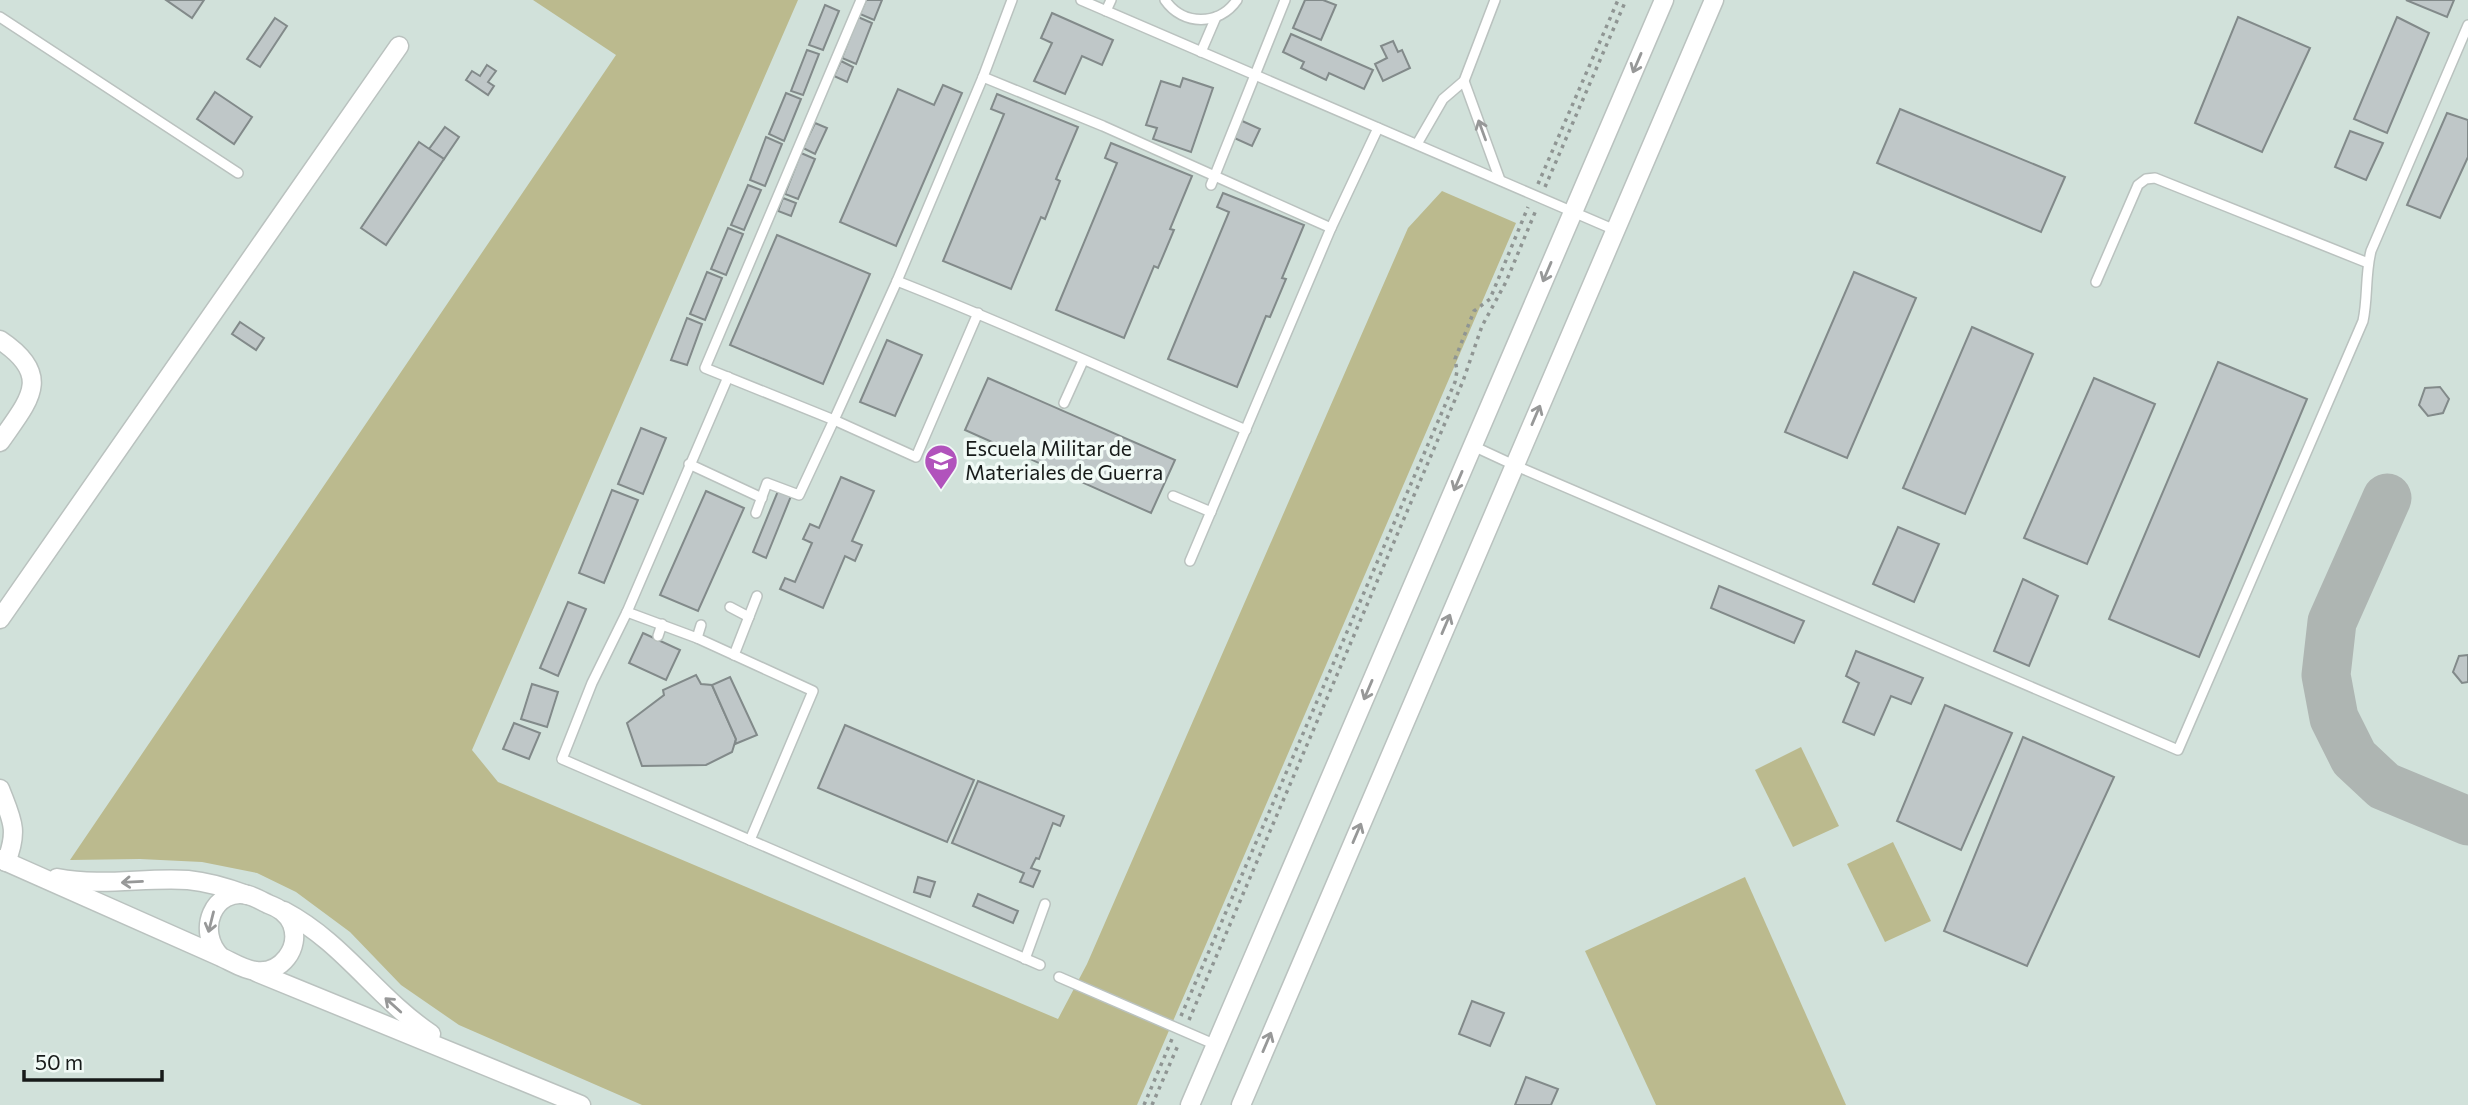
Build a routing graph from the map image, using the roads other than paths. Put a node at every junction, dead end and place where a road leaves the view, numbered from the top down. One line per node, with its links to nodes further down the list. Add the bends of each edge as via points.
1 (861, 0): 35 (lane, via 705,368)
2 (1013, 0): 18 (lane)
3 (1081, 0): 11 (lane)
4 (1111, 0): 11 (lane)
5 (1165, 0): 13 (lane, via 1187,18)
6 (1237, 0): 13 (lane)
7 (1285, 0): 17 (lane)
8 (1496, 0): 19 (lane)
9 (1664, 0): 26 (street, one-way to 26)
10 (1714, 0): 28 (street)
11 (1106, 11): 16 (lane)
12 (0, 17): 22 (lane)
13 (1216, 18): 16 (lane)
14 (2468, 25): 29 (lane)
15 (399, 46): 52 (street)
16 (1201, 52): 17 (lane)
17 (1255, 75): 20 (lane); 23 (lane)
18 (984, 77): 23 (lane); 30 (lane)
19 (1464, 81): 21 (lane, via 1443,99); 24 (lane, one-way to 19)
20 (1378, 128): 21 (lane); 27 (lane)
21 (1417, 144): 24 (lane)
22 (237, 173)
23 (1214, 176): 25 (lane); 27 (lane)
24 (1500, 180): 26 (lane)
25 (1211, 185)
26 (1573, 211): 28 (lane); 40 (street, one-way to 40)
27 (1331, 228): 38 (lane)
28 (1615, 230): 42 (street, one-way to 28)
29 (2368, 263): 31 (lane, via 2155,177 2138,184); 42 (lane, via 2363,321 2178,750)
30 (897, 281): 32 (lane); 37 (lane)
31 (2096, 282)
32 (978, 313): 34 (lane); 37 (lane, via 916,457)
33 (0, 340): 39 (street, via 25,361 32,378 31,395)
34 (1083, 360): 36 (lane); 38 (lane)
35 (728, 377): 37 (lane); 41 (lane)
36 (1064, 403)
37 (834, 420): 44 (lane, via 799,495 767,483)
38 (1247, 430): 45 (lane)
39 (0, 442)
40 (1473, 446): 42 (lane); 70 (street, one-way to 70)
41 (689, 464): 44 (lane); 50 (lane)
42 (1514, 466): 74 (street, one-way to 42)
43 (1173, 496): 45 (lane)
44 (762, 499): 46 (lane)
45 (1211, 512): 47 (lane)
46 (756, 513)
47 (1190, 561)
48 (757, 596): 51 (lane)
49 (730, 607): 51 (lane)
50 (627, 612): 53 (lane); 59 (lane, via 562,759)
51 (749, 617): 57 (lane)
52 (0, 619)
53 (662, 625): 55 (lane); 56 (lane)
54 (701, 625): 56 (lane)
55 (658, 636)
56 (697, 638): 57 (lane)
57 (734, 655): 59 (lane, via 813,691)
58 (0, 789): 60 (street, via 12,819 14,841)
59 (750, 840): 66 (lane)
60 (3, 860): 61 (street)
61 (26, 870): 62 (street, one-way to 61, via 188,880 110,883 61,879); 65 (street)
62 (248, 895): 64 (street); 65 (street, one-way to 65, via 229,897 210,917 210,943)
63 (1045, 904): 66 (lane)
64 (279, 908): 68 (street, via 294,932 291,951 279,966); 71 (street, one-way to 64, via 416,1024 328,939)
65 (221, 957): 68 (street)
66 (1026, 959): 67 (lane)
67 (1040, 965)
68 (252, 971): 71 (street)
69 (1059, 977): 70 (lane)
70 (1216, 1045): 73 (street)
71 (469, 1058): 72 (street)
72 (582, 1105)
73 (1191, 1105)
74 (1241, 1105)

